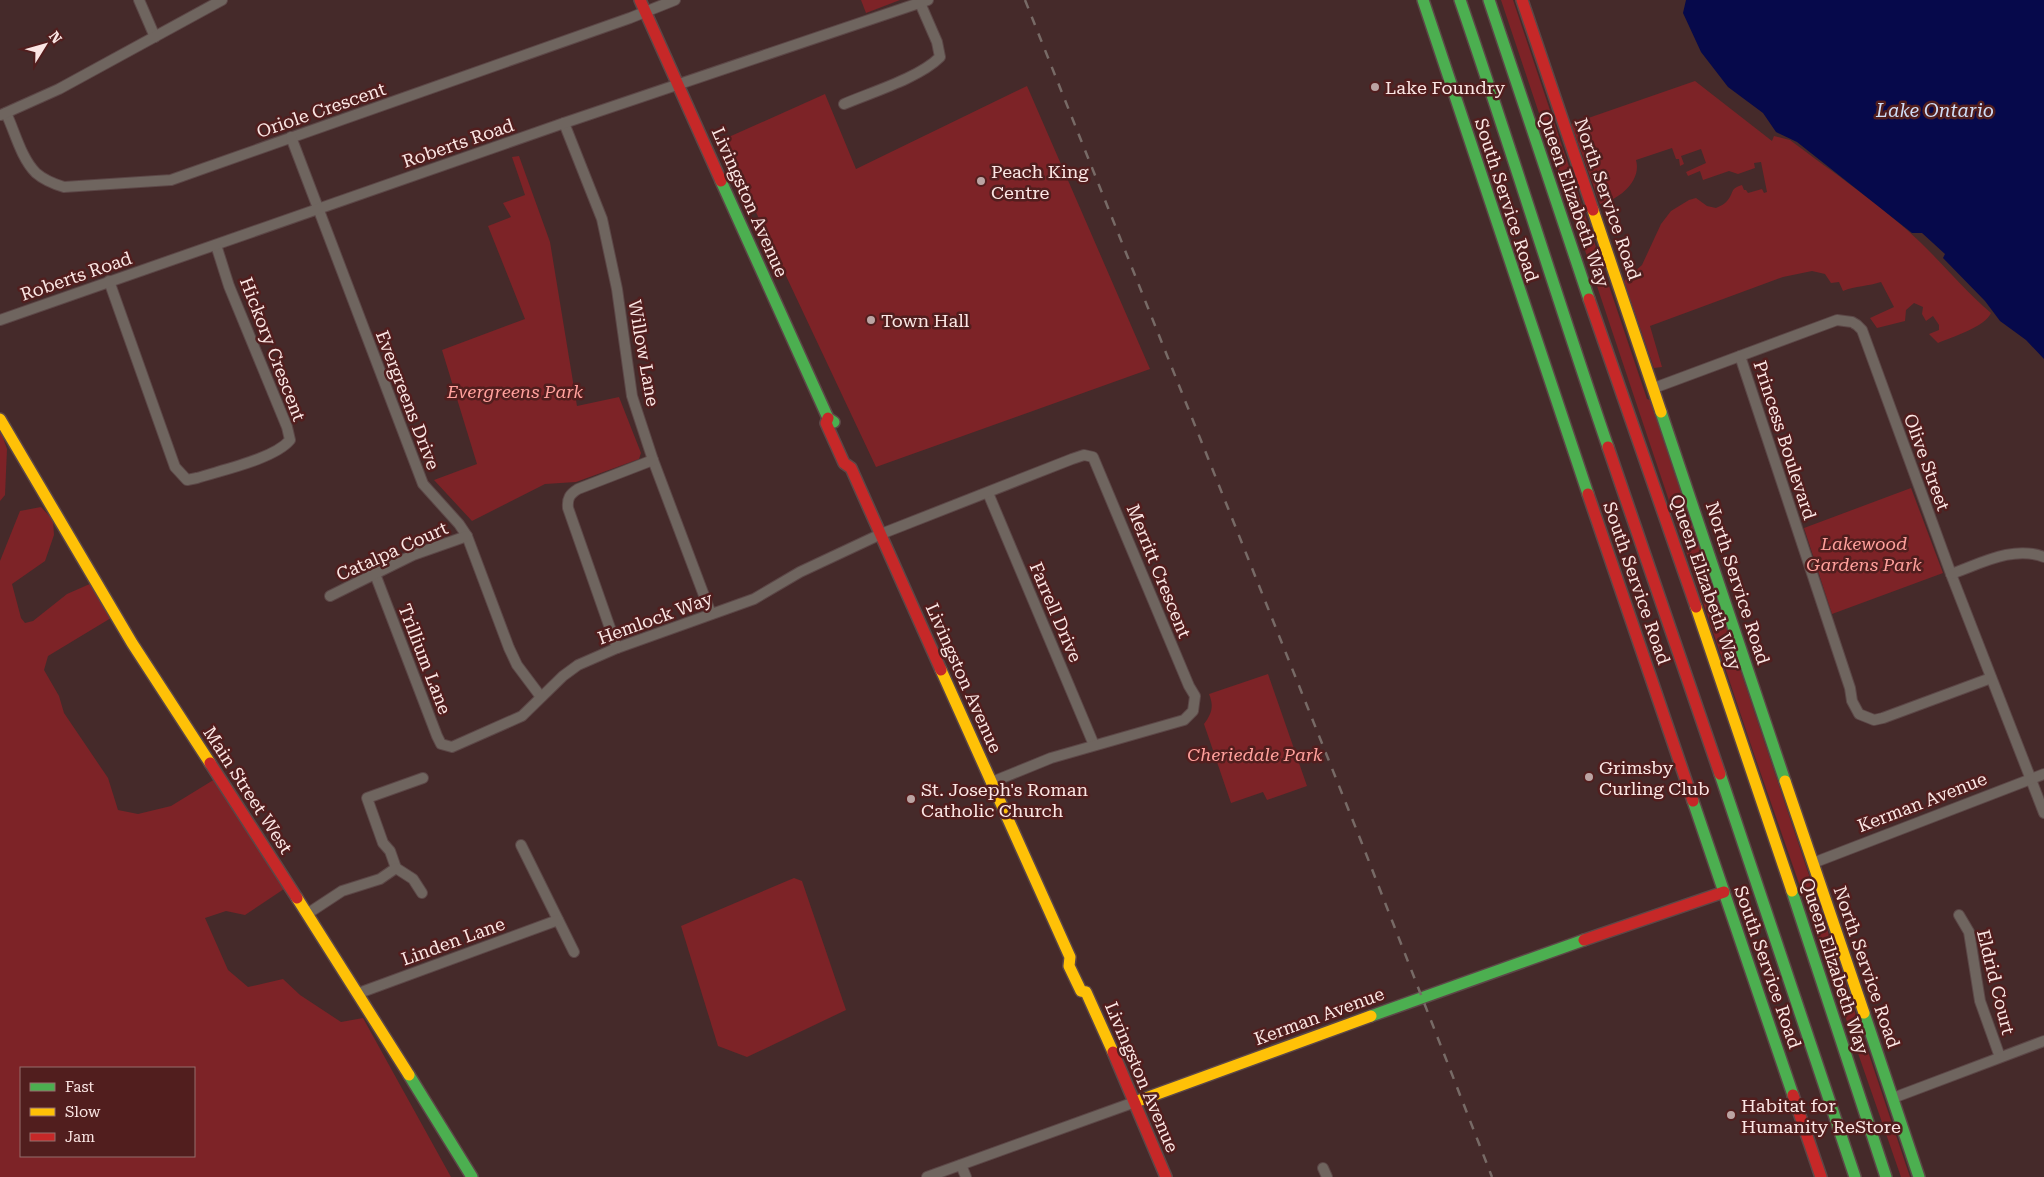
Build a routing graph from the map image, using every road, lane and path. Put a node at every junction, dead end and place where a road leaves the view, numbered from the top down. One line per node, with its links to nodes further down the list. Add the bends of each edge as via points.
1 (139, 0): 11 (street)
2 (222, 0): 11 (street)
3 (640, 0): 10 (main road, Livingston Avenue)
4 (675, 0): 10 (street, Oriole Crescent)
5 (1423, 0): 46 (main road, South Service Road)
6 (1460, 0): 63 (main road, via 1564,319)
7 (1489, 0): 64 (main road, Queen Elizabeth Way, via 1737,724)
8 (1522, 0): 22 (main road, North Service Road)
9 (924, 2): 12 (street, Roberts Road); 13 (street, via 940,58 912,76)
10 (646, 12): 12 (main road, Livingston Avenue); 16 (street, Oriole Crescent)
11 (155, 37): 14 (street)
12 (679, 85): 15 (street, Roberts Road); 26 (main road, Livingston Avenue, via 828,418 826,423 844,463 851,468)
13 (844, 104)
14 (3, 115): 16 (street, Oriole Crescent, via 36,173 64,187 171,180)
15 (564, 123): 17 (street, Roberts Road); 24 (street, Willow Lane, via 602,219 617,289 628,380)
16 (291, 137): 17 (street, Evergreens Drive)
17 (319, 209): 18 (street, Roberts Road); 27 (street, Evergreens Drive, via 423,484)
18 (216, 245): 19 (street, Roberts Road); 19 (street, Hickory Crescent, via 290,440 284,447 264,457 197,478 187,480 182,476 175,466)
19 (109, 281): 20 (street, Roberts Road)
20 (0, 320)
21 (1740, 356): 22 (street, Olive Street); 30 (street, Olive Street, via 1837,320 1857,324 1870,349); 34 (street, Princess Boulevard, via 1852,702 1859,714 1874,720 1883,718)
22 (1654, 388): 44 (main road, North Service Road)
23 (0, 419): 48 (main road, Main Street West, via 132,643)
24 (653, 460): 32 (street, Willow Lane); 33 (street, via 578,489 567,501)
25 (988, 493): 26 (street, Merritt Crescent); 36 (street, Farrell Drive); 36 (street, Merritt Crescent, via 1078,457 1093,457 1195,696 1193,711 1184,720)
26 (880, 534): 32 (street, Hemlock Way, via 800,572 754,599); 41 (main road, Livingston Avenue)
27 (467, 536): 29 (street, Catalpa Court, via 413,555); 35 (street, Evergreens Drive, via 509,648 517,665)
28 (2044, 557): 30 (street, via 2022,552 2006,554)
29 (374, 574): 31 (street, Catalpa Court); 37 (street, Trillium Lane, via 437,736 442,744)
30 (1951, 574): 34 (street, Olive Street)
31 (330, 596)
32 (710, 614): 33 (street, Hemlock Way)
33 (617, 648): 35 (street, Hemlock Way, via 578,665)
34 (1991, 678): 40 (street, Olive Street)
35 (542, 697): 37 (street, Hemlock Way, via 522,716)
36 (1094, 745): 41 (street, Merritt Crescent)
37 (452, 747)
38 (2044, 774): 40 (street, Kerman Avenue)
39 (423, 778): 45 (street, via 367,798)
40 (2030, 779): 42 (street, Olive Street); 44 (street, Kerman Avenue)
41 (992, 782): 56 (main road, Livingston Avenue, via 1070,957 1069,966 1081,991 1086,992)
42 (2044, 813)
43 (521, 845): 50 (street)
44 (1813, 864): 55 (main road, North Service Road)
45 (396, 868): 47 (street, via 413,879); 48 (street, via 380,878 342,891)
46 (1724, 892): 56 (main road, Kerman Avenue, via 1416,999); 62 (main road, South Service Road)
47 (422, 893)
48 (308, 914): 52 (main road, Main Street West)
49 (1959, 915): 54 (street, Eldrid Court, via 1969,932 1980,1001)
50 (558, 920): 51 (street); 52 (street, Linden Lane)
51 (574, 952)
52 (359, 993): 58 (main road, Main Street West)
53 (2044, 1041): 54 (street)
54 (2000, 1057): 55 (street)
55 (1893, 1098): 65 (main road, North Service Road)
56 (1135, 1102): 57 (street, Kerman Avenue); 61 (main road, Livingston Avenue)
57 (961, 1165): 59 (street, Kerman Avenue); 60 (street)
58 (472, 1177)
59 (927, 1177)
60 (966, 1177)
61 (1166, 1177)
62 (1821, 1177)
63 (1855, 1177)
64 (1886, 1177)
65 (1918, 1177)

